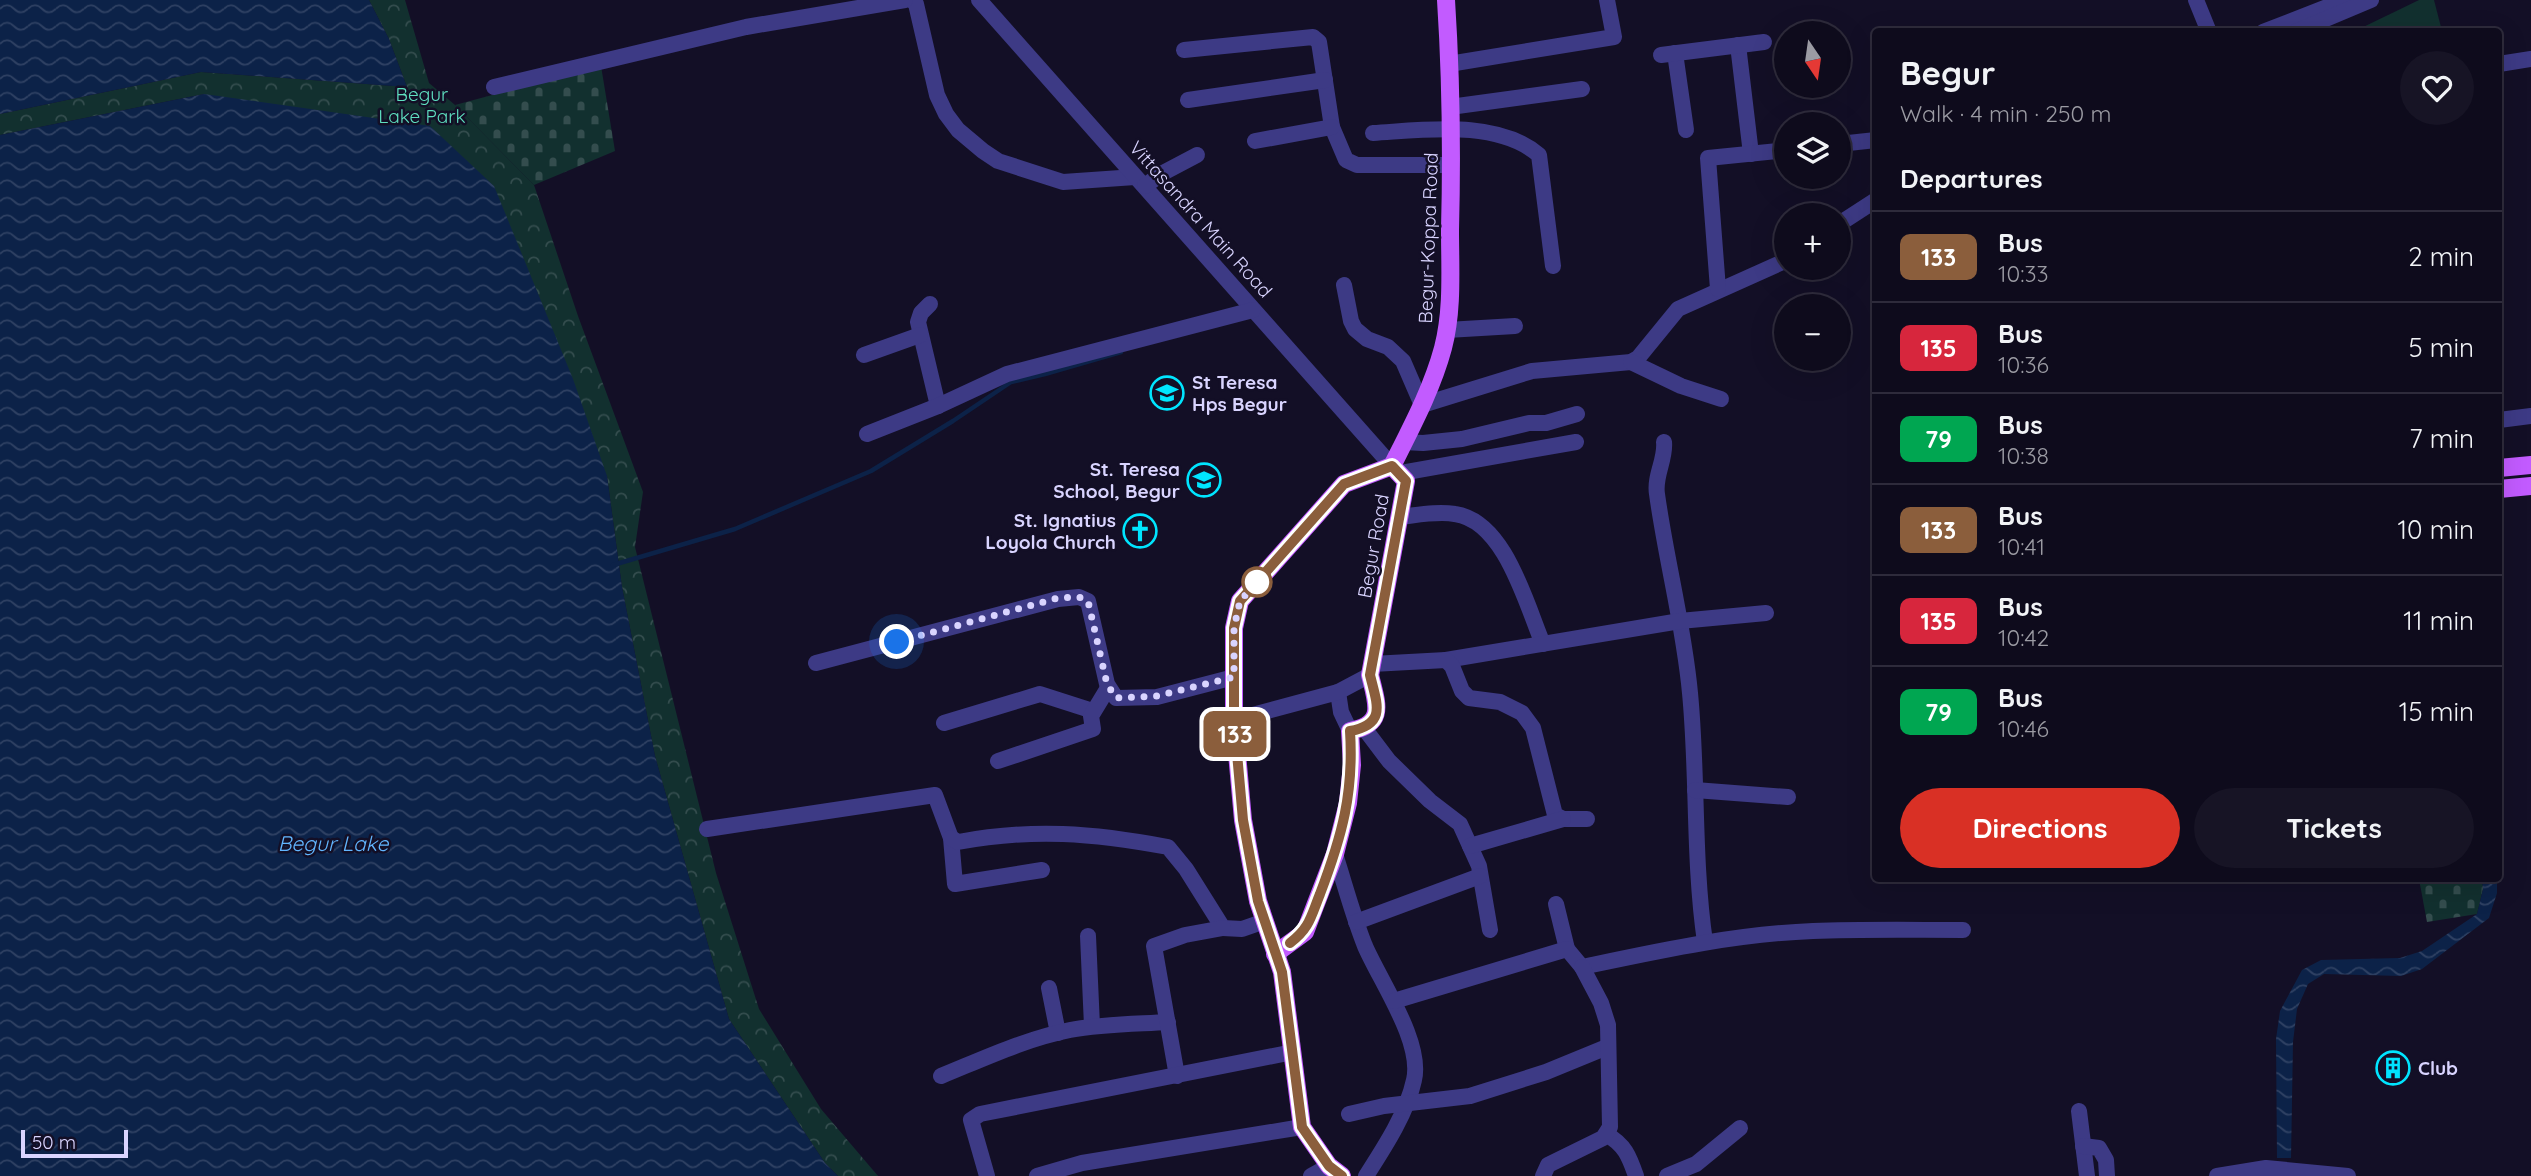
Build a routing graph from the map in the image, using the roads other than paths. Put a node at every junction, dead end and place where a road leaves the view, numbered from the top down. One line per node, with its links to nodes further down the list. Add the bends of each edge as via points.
1 (905, 0): 20 (street, via 746,27)
2 (912, 0): 35 (street, via 937,95 958,130 983,151 998,161 1063,182)
3 (979, 0): 35 (street, Vittasandra Main Road)
4 (1446, 0): 17 (main road, Begur-Koppa Road)
5 (1608, 0): 17 (street, via 1614,37)
6 (2196, 0): 10 (street)
7 (2345, 0): 9 (street)
8 (2371, 0): 9 (street)
9 (2311, 19): 11 (street); 12 (street)
10 (2207, 28)
11 (2278, 28)
12 (2300, 28)
13 (1764, 42): 14 (street)
14 (1738, 46): 26 (street, via 1668,54); 32 (street)
15 (1184, 50): 19 (street, via 1313,37 1319,42)
16 (2531, 59): 18 (street)
17 (1450, 64): 23 (main road, Begur-Koppa Road)
18 (2502, 64)
19 (1325, 80): 22 (street); 24 (street)
20 (494, 87)
21 (1582, 89): 23 (street)
22 (1188, 100)
23 (1450, 107): 25 (main road, Begur-Koppa Road)
24 (1332, 127): 29 (street); 34 (street, via 1342,154 1351,163)
25 (1451, 129): 27 (street); 34 (main road, Begur-Koppa Road); 38 (street, via 1474,129 1515,141 1539,155)
26 (1686, 130)
27 (1373, 133)
28 (1872, 140): 30 (street)
29 (1255, 141)
30 (1851, 143)
31 (1774, 151): 32 (street)
32 (1751, 154): 41 (street, via 1708,158)
33 (1196, 155): 35 (street)
34 (1451, 164): 45 (main road, Begur-Koppa Road)
35 (1140, 182): 43 (street, Vittasandra Main Road)
36 (1872, 203): 37 (street)
37 (1851, 216)
38 (1553, 266)
39 (1774, 266): 41 (street)
40 (1344, 285): 50 (street, via 1355,329 1403,361)
41 (1718, 289): 48 (street, via 1678,309)
42 (930, 304): 46 (street, via 919,317)
43 (1253, 310): 51 (street, via 1022,370); 61 (street, Vittasandra Main Road)
44 (1515, 326): 45 (street)
45 (1447, 330): 50 (main road, Begur-Koppa Road)
46 (920, 335): 47 (street); 51 (street)
47 (864, 355)
48 (1631, 362): 49 (street); 50 (street, via 1532,371)
49 (1721, 399)
50 (1422, 404): 56 (main road, Begur-Koppa Road)
51 (938, 406): 55 (street)
52 (1577, 414): 56 (street, via 1462,439)
53 (2531, 416): 54 (street)
54 (2502, 420)
55 (867, 434)
56 (1404, 442): 61 (main road, Begur-Koppa Road)
57 (1576, 442): 61 (street)
58 (1664, 442): 66 (street, via 1656,489)
59 (2531, 465): 60 (main road)
60 (2502, 468)
61 (1396, 470): 64 (main road, Begur Road, via 1406,481); 71 (main road, Begur Road, via 1344,484 1240,601 1234,628)
62 (2531, 486): 63 (main road)
63 (2502, 489)
64 (1400, 517): 67 (street, via 1456,514 1482,525 1508,561); 70 (main road, Begur Road)
65 (1766, 612): 66 (street)
66 (1679, 621): 67 (street); 79 (street, via 1690,691)
67 (1544, 644): 68 (street)
68 (1446, 660): 70 (street); 81 (street, via 1469,698 1500,702 1522,713 1534,728 1555,815)
69 (816, 663): 72 (street, via 1058,598 1079,597 1088,601)
70 (1371, 670): 73 (street); 77 (main road, Begur Road, via 1376,718)
71 (1234, 677): 72 (street, via 1157,696 1116,698); 75 (main road, Begur Road)
72 (1108, 688): 74 (street)
73 (1338, 692): 75 (street); 77 (street, via 1341,712)
74 (1093, 711): 76 (street, via 1040,694); 78 (street, via 1093,729)
75 (1234, 720): 90 (main road, Begur Road, via 1248,853)
76 (944, 723)
77 (1357, 729): 85 (street, via 1460,824); 86 (main road, Begur Road, via 1348,803)
78 (998, 761)
79 (1695, 790): 80 (street); 96 (street, via 1698,896)
80 (1788, 797)
81 (1563, 819): 82 (street); 85 (street)
82 (1587, 819)
83 (707, 829): 84 (street, via 932,794 937,796)
84 (951, 838): 87 (street, via 955,884); 92 (street, via 958,842 1069,832 1168,847)
85 (1470, 846): 88 (street)
86 (1335, 854): 91 (street); 98 (main road, Begur Road, via 1305,932)
87 (1042, 870)
88 (1480, 876): 91 (street); 93 (street)
89 (1556, 904): 97 (street)
90 (1265, 922): 92 (street, via 1242,929); 98 (main road, Begur Road)
91 (1356, 922): 101 (street)
92 (1223, 928): 102 (street, via 1154,946)
93 (1490, 930)
94 (1963, 930): 96 (street, via 1812,931)
95 (1088, 936): 103 (street)
96 (1705, 942): 99 (street)
97 (1567, 949): 99 (street); 101 (street)
98 (1275, 954): 106 (main road, Begur Road, via 1282,972)
99 (1582, 967): 105 (street, via 1606,1014)
100 (1049, 988): 104 (street)
101 (1394, 1001): 109 (street, via 1415,1060 1415,1079)
102 (1168, 1022): 103 (street); 108 (street)
103 (1092, 1027): 104 (street)
104 (1058, 1033): 107 (street)
105 (1607, 1047): 109 (street, via 1470,1096); 114 (street, via 1610,1127)
106 (1293, 1052): 108 (street); 112 (main road, Begur Road)
107 (941, 1076)
108 (1177, 1076): 117 (street, via 980,1114 971,1120)
109 (1405, 1103): 111 (street); 120 (street)
110 (2079, 1111): 115 (street)
111 (1349, 1114)
112 (1302, 1127): 116 (main road, Begur Road); 118 (street, via 1082,1163)
113 (1740, 1128): 123 (street, via 1696,1164)
114 (1606, 1133): 121 (street, via 1548,1165); 122 (street, via 1628,1151)
115 (2083, 1146): 124 (street); 125 (street, via 2099,1148)
116 (1336, 1171): 119 (street)
117 (987, 1176)
118 (1037, 1176)
119 (1311, 1176)
120 (1366, 1176)
121 (1543, 1176)
122 (1636, 1176)
123 (1667, 1176)
124 (2087, 1176)
125 (2107, 1176)
126 (2217, 1176): 127 (street, via 2266,1168)
127 (2348, 1176)

